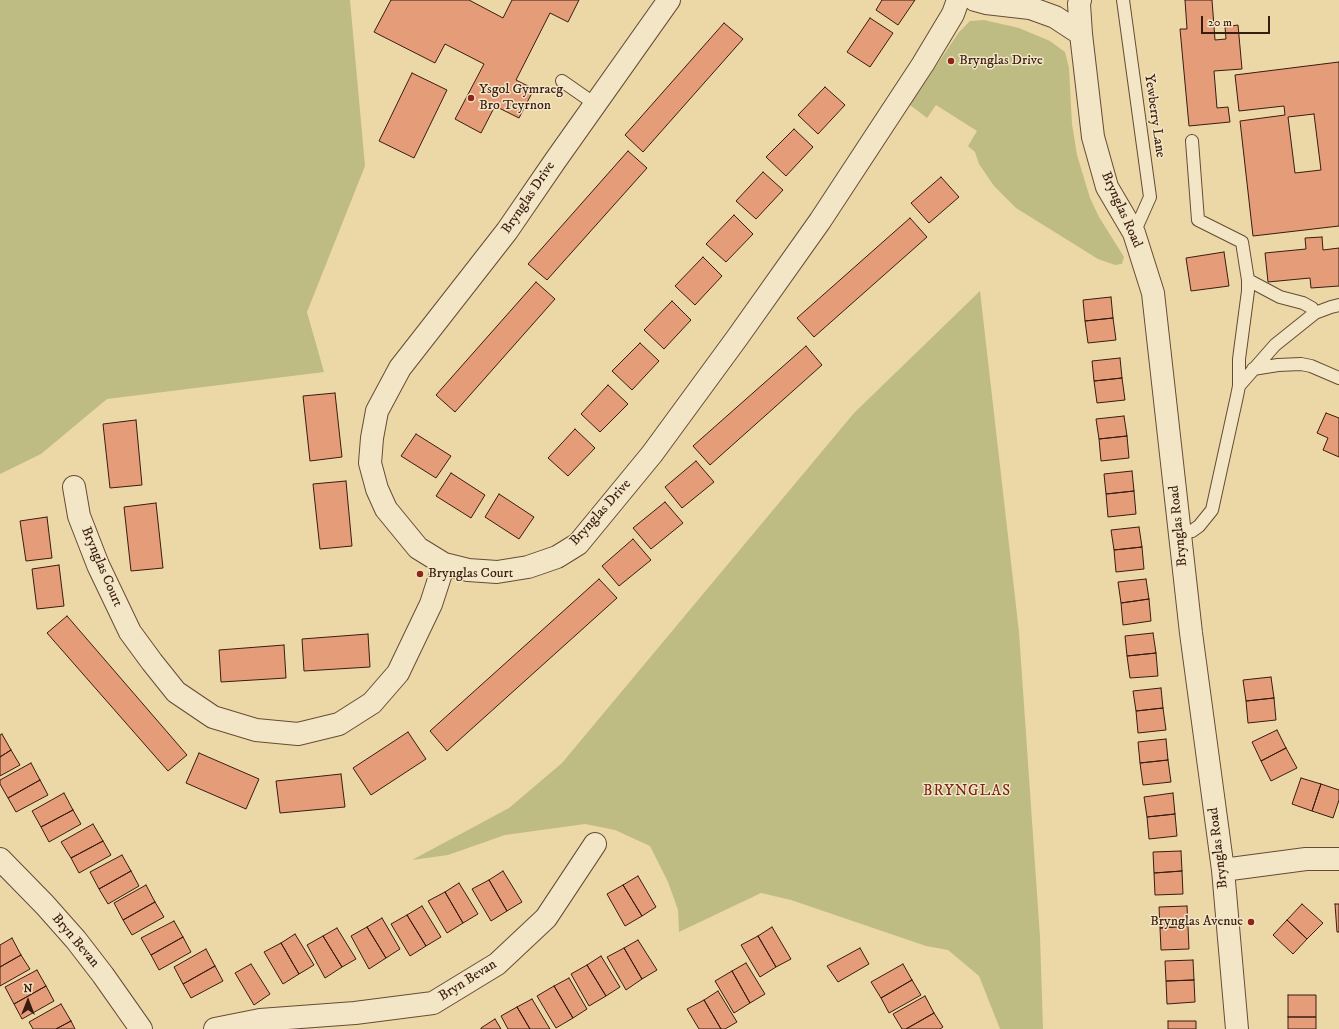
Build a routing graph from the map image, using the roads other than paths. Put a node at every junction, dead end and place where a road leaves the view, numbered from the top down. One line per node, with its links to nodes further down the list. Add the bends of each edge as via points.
1 (669, 0): 9 (street, Brynglas Drive)
2 (958, 0): 20 (street, Brynglas Drive, via 953,14 923,64 820,221 652,454 578,544 557,557 528,567 497,572 468,570)
3 (975, 0): 6 (street, via 986,3)
4 (1080, 0): 7 (street, Brynglas Road)
5 (1123, 0): 11 (lane, Yewberry Lane, via 1150,197)
6 (1028, 4): 7 (street)
7 (1081, 34): 11 (street, Brynglas Road, via 1093,137 1107,187)
8 (562, 81): 9 (lane)
9 (595, 104): 20 (street, Brynglas Drive, via 507,231 400,368 377,411 370,463 380,496 386,509 418,548)
10 (1192, 141): 12 (lane, via 1198,220 1242,242)
11 (1134, 233): 19 (street, Brynglas Road, via 1153,293)
12 (1248, 280): 14 (lane, via 1280,297 1303,303); 17 (lane, via 1239,359)
13 (1339, 305): 14 (lane)
14 (1315, 313): 15 (lane, via 1275,345)
15 (1253, 369): 16 (lane, via 1301,364); 17 (lane)
16 (1339, 378)
17 (1239, 386): 19 (lane, via 1212,510 1199,526 1192,531)
18 (74, 487): 20 (street, Brynglas Court, via 79,516 98,565 130,632 152,662 176,692 214,717 256,730 298,734 339,724 372,703 398,673 431,604)
19 (1180, 533): 24 (street, Brynglas Road)
20 (444, 564)
21 (595, 844): 26 (street, Bryn Bevan, via 546,918 497,964 432,1003 355,1013 260,1020)
22 (0, 859): 25 (street, Bryn Bevan, via 76,940)
23 (1339, 859): 24 (street, via 1306,859)
24 (1223, 870): 27 (street, Brynglas Road)
25 (141, 1029)
26 (215, 1029)
27 (1237, 1029)

